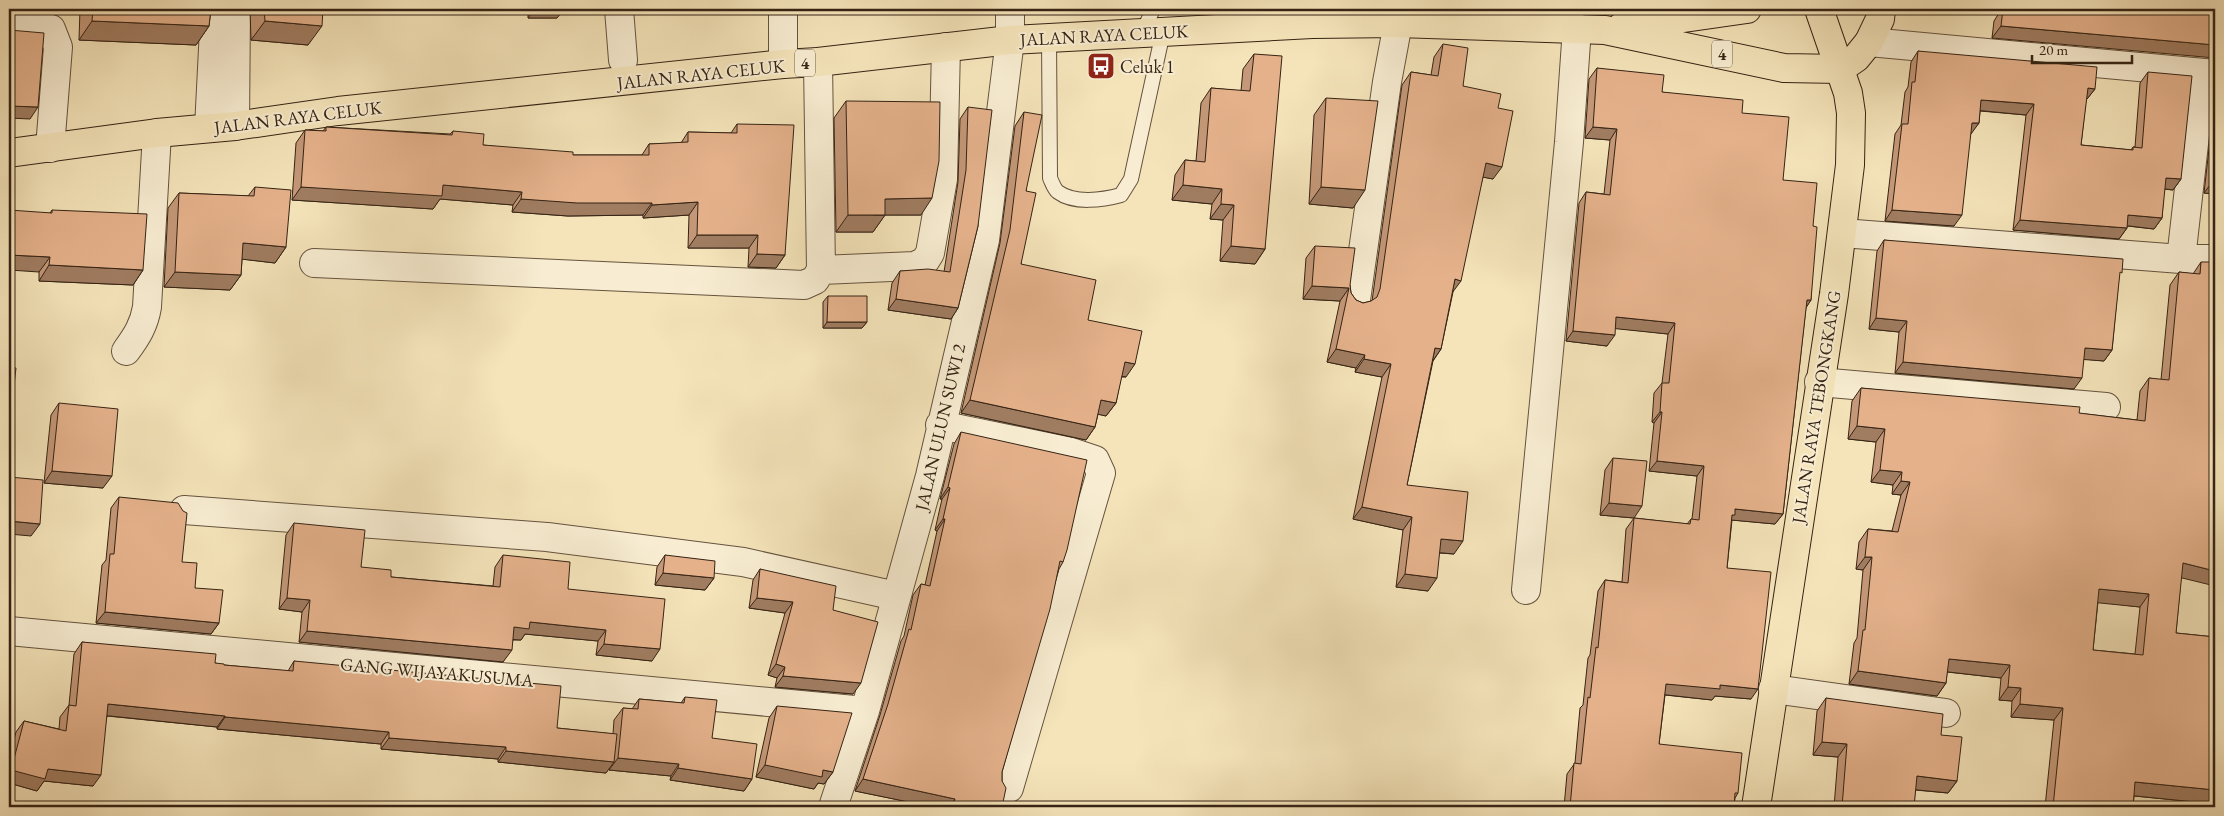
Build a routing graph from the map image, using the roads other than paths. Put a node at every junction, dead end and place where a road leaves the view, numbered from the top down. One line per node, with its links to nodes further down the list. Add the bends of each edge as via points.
1 (215, 9): 24 (street)
2 (236, 9): 24 (street)
3 (619, 9): 22 (street)
4 (783, 9): 20 (street)
5 (1010, 9): 16 (street, JALAN ULUN SUWI 2)
6 (1747, 9): 14 (main road, JALAN RAYA CELUK / 4)
7 (1820, 9): 21 (main road, JALAN RAYA TEBONGKANG)
8 (1881, 9): 17 (main road)
9 (1310, 16): 10 (main road, JALAN RAYA CELUK / 4); 12 (main road, JALAN RAYA CELUK / 4)
10 (1398, 16): 13 (main road, JALAN RAYA CELUK / 4); 33 (street)
11 (9, 20): 26 (street, via 51,29 56,40)
12 (1153, 24): 15 (main road, JALAN RAYA CELUK / 4); 15 (lane, via 1131,179 1121,195 1103,200 1072,198 1057,191 1050,178)
13 (1577, 28): 14 (main road, JALAN RAYA CELUK / 4); 39 (street)
14 (1605, 30): 21 (main road, JALAN RAYA CELUK / 4, via 1784,68)
15 (1049, 38): 16 (main road, JALAN RAYA CELUK / 4)
16 (1010, 40): 18 (main road, JALAN RAYA CELUK / 4); 37 (street, JALAN ULUN SUWI 2, via 985,240)
17 (1869, 42): 21 (main road, via 1856,58); 23 (street)
18 (946, 47): 19 (main road, JALAN RAYA CELUK / 4); 32 (street, via 943,179 930,253 915,266)
19 (818, 62): 20 (main road, JALAN RAYA CELUK / 4); 32 (street)
20 (783, 64): 22 (main road, JALAN RAYA CELUK / 4)
21 (1840, 69): 28 (main road, JALAN RAYA TEBONGKANG, via 1851,114 1850,165)
22 (623, 71): 24 (main road, JALAN RAYA CELUK / 4)
23 (2209, 74): 29 (street)
24 (222, 127): 25 (main road, JALAN RAYA CELUK / 4)
25 (156, 133): 26 (main road, JALAN RAYA CELUK / 4); 34 (street, via 147,307 140,332)
26 (50, 148): 27 (main road, JALAN RAYA CELUK / 4)
27 (9, 153)
28 (1842, 232): 29 (street); 35 (main road, JALAN RAYA TEBONGKANG)
29 (2181, 259): 30 (street)
30 (2215, 259)
31 (314, 263): 32 (street, via 804,285 815,280)
32 (821, 270)
33 (1356, 300)
34 (126, 351)
35 (1819, 382): 36 (street); 42 (main road, JALAN RAYA TEBONGKANG)
36 (2106, 407)
37 (940, 425): 40 (street, JALAN ULUN SUWI 2, via 930,476); 45 (street, via 1071,452 1095,460 1101,472)
38 (184, 510): 40 (street, via 547,537 743,562)
39 (1526, 590)
40 (896, 596): 43 (street, JALAN ULUN SUWI 2)
41 (9, 632): 43 (street, GANG WIJAYAKUSUMA)
42 (1773, 689): 44 (street); 47 (main road, JALAN RAYA TEBONGKANG)
43 (865, 711): 46 (street, JALAN ULUN SUWI 2)
44 (1946, 713)
45 (1009, 788)
46 (833, 807)
47 (1756, 807)

